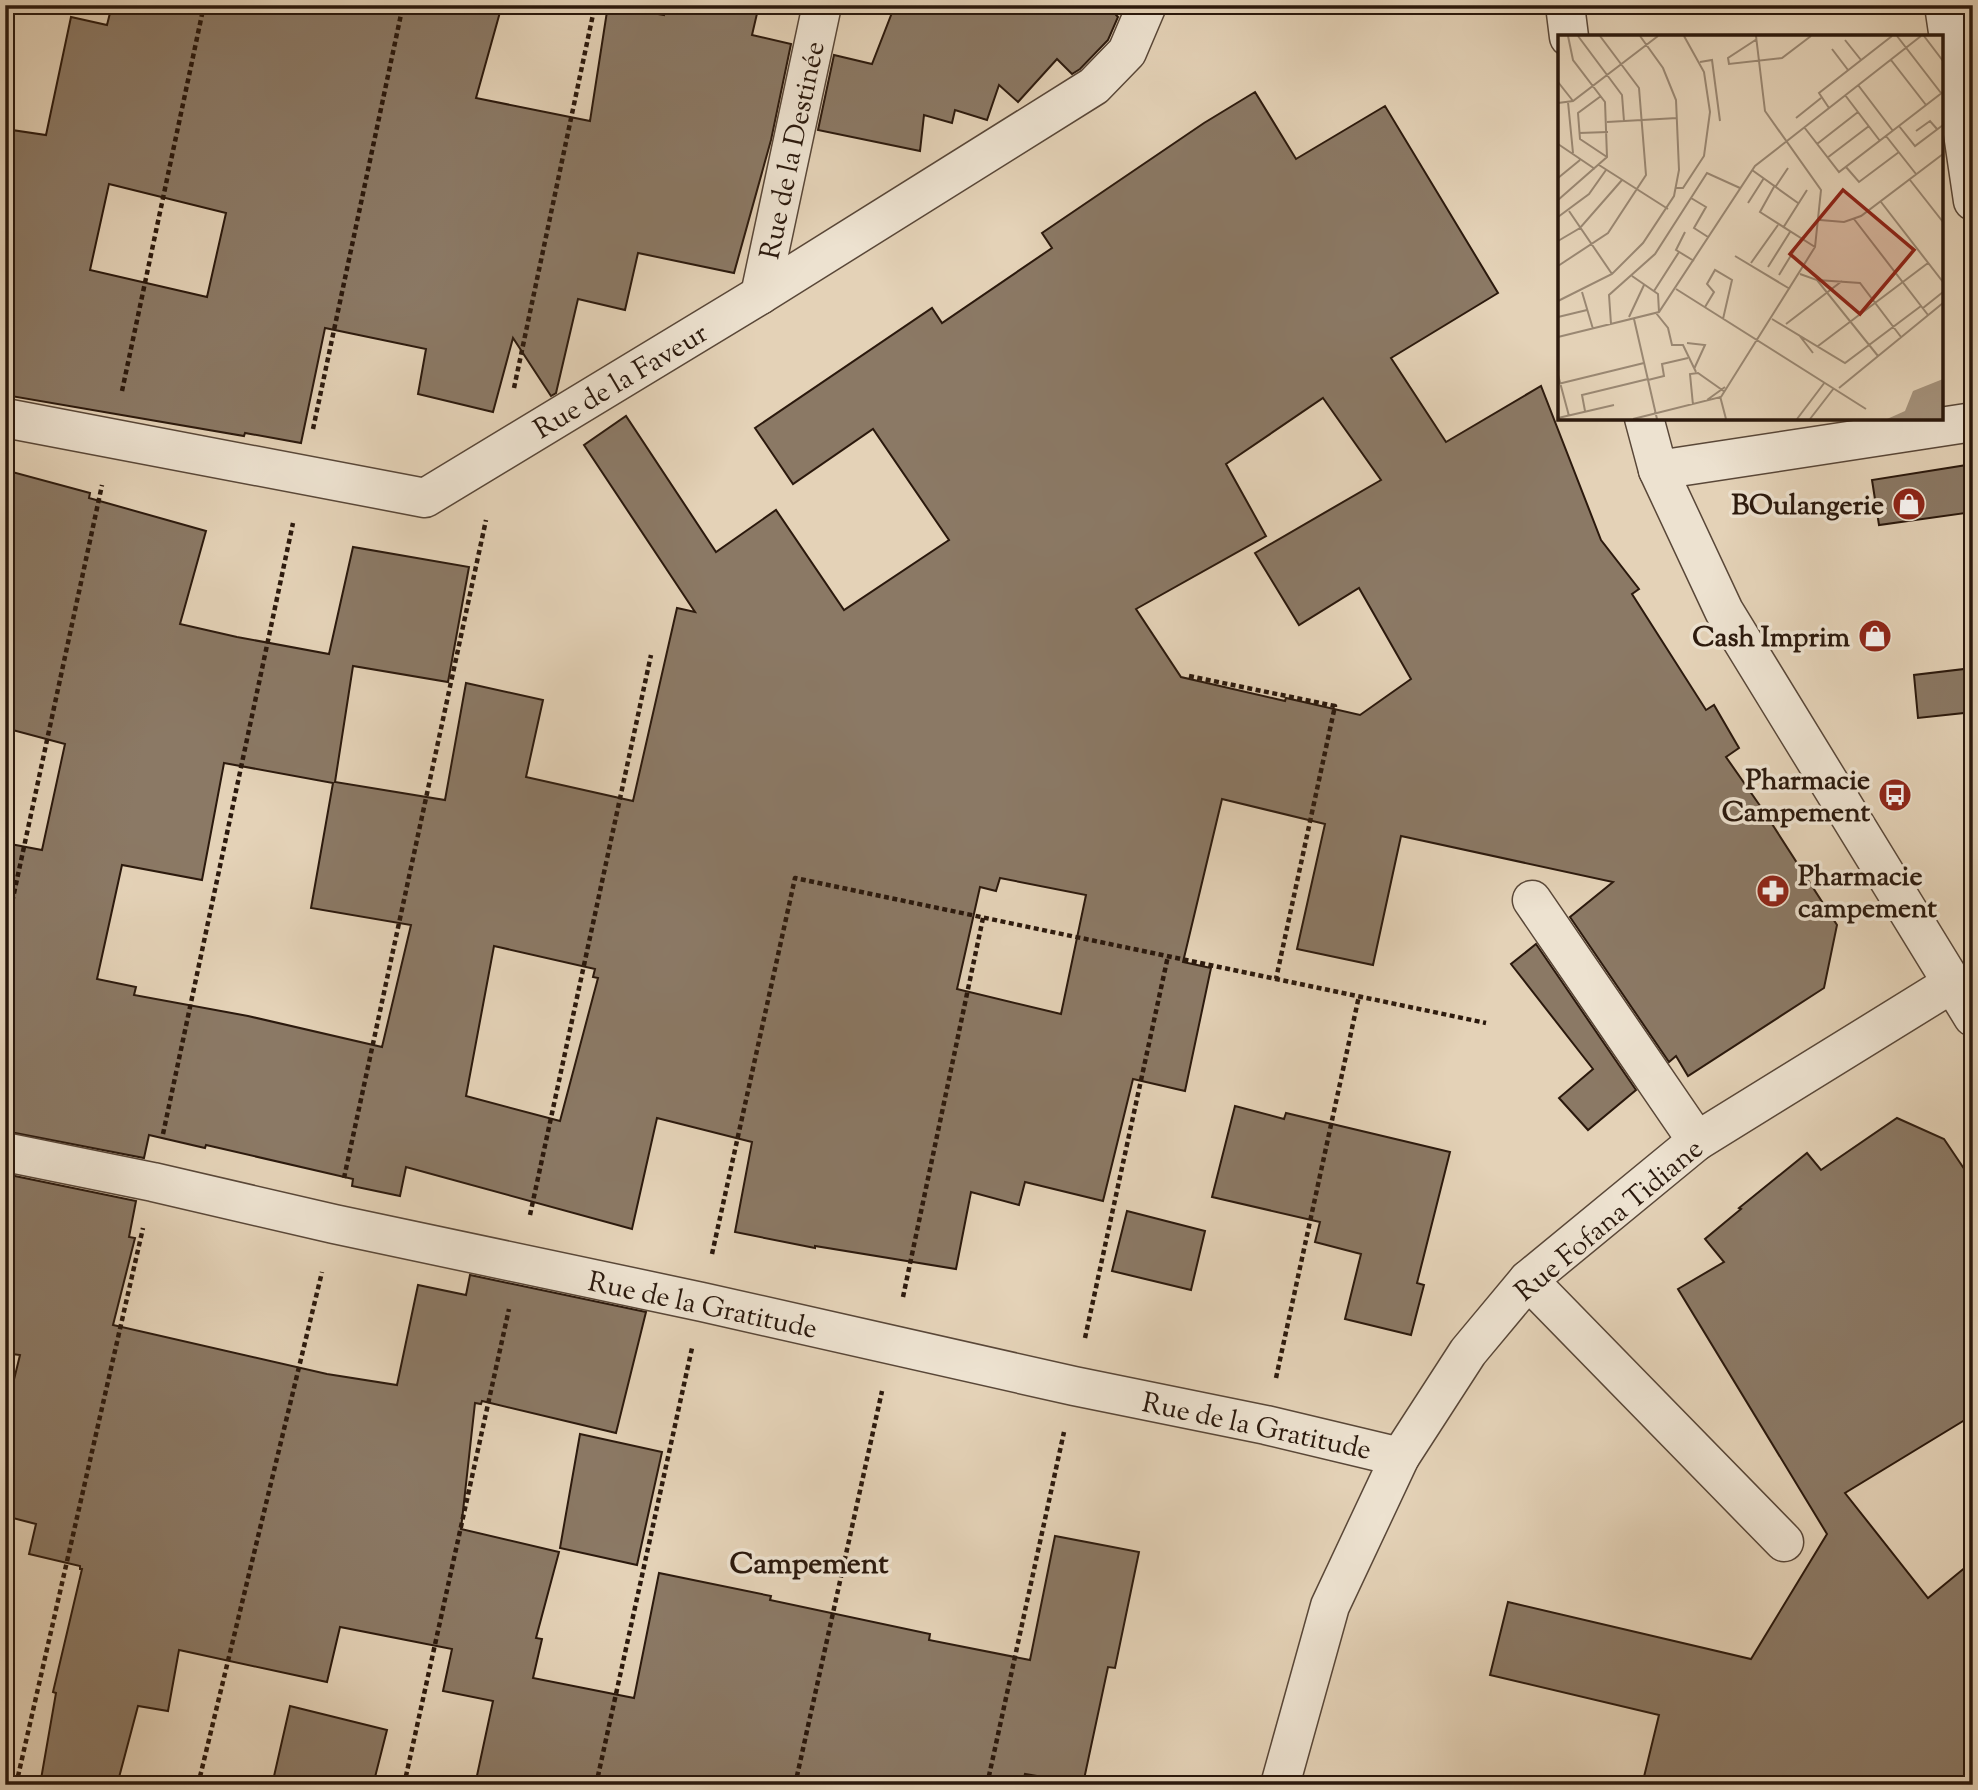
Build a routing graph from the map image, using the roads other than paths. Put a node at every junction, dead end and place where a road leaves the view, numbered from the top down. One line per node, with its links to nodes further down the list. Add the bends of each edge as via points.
1 (822, 5): 7 (street, Rue de la Destinée)
2 (1147, 5): 7 (street, Rue de la Faveur, via 1126,52 1094,86)
3 (1565, 5): 5 (street)
4 (1944, 5): 6 (street)
5 (1569, 35)
6 (1973, 201)
7 (760, 295): 8 (street, Rue de la Faveur, via 425,498)
8 (5, 418)
9 (1645, 420): 11 (street)
10 (1973, 422): 11 (street)
11 (1658, 471): 13 (street, via 1724,611)
12 (1532, 900): 15 (street)
13 (1951, 984): 14 (street); 15 (street, Rue Fofana Tidiane)
14 (1973, 1017)
15 (1697, 1141): 17 (street, Rue Fofana Tidiane)
16 (5, 1152): 18 (street, Rue de la Gratitude)
17 (1528, 1280): 18 (street, Rue Fofana Tidiane, via 1468,1352); 19 (street)
18 (1400, 1457): 20 (street, Rue Fofana Tidiane, via 1329,1606)
19 (1784, 1542)
20 (1280, 1785)

